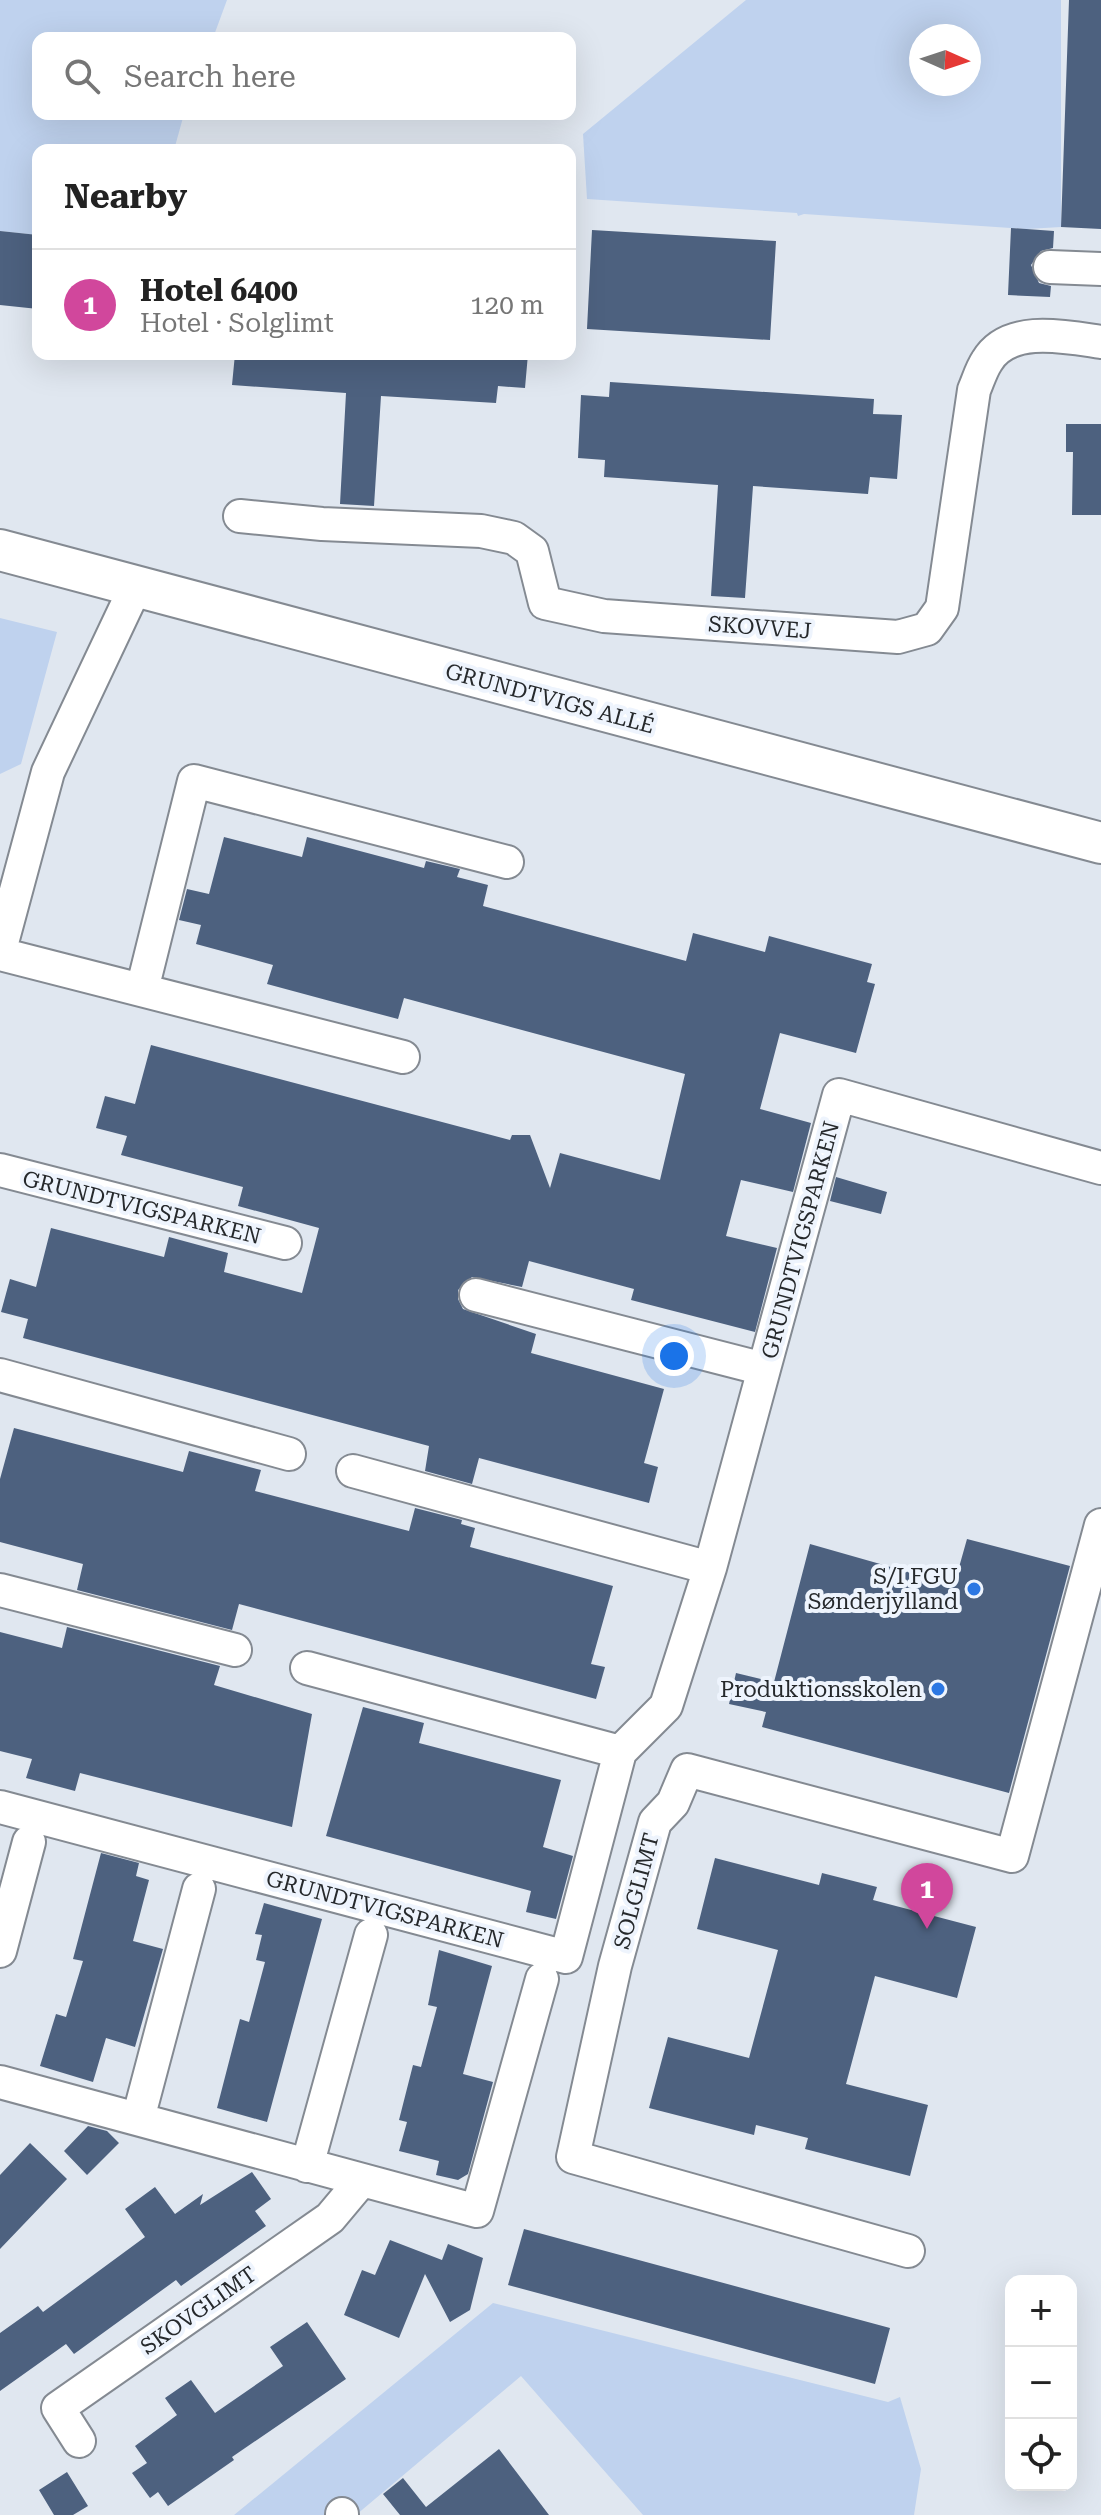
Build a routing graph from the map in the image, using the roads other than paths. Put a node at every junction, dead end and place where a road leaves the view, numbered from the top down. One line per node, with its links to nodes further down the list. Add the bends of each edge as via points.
1 (1050, 267): 2 (street)
2 (1101, 269)
3 (1101, 342): 4 (street, SKOVVEJ, via 1052,334 1013,340 988,358 974,390 942,608 927,629 898,637 604,616 545,603 532,551 514,538 481,531)
4 (240, 516)
5 (0, 550): 6 (street, GRUNDTVIGS ALLÉ)
6 (135, 588): 7 (street, GRUNDTVIGS ALLÉ); 9 (street, via 48,772)
7 (1101, 843)
8 (507, 862): 10 (street, via 194,781)
9 (0, 952): 10 (street)
10 (142, 990): 11 (street)
11 (403, 1057)
12 (1101, 1168): 16 (street, GRUNDTVIGSPARKEN, via 839,1095)
13 (0, 1170): 14 (street, GRUNDTVIGSPARKEN)
14 (285, 1243)
15 (476, 1295): 16 (street, GRUNDTVIGSPARKEN)
16 (764, 1369): 21 (street, GRUNDTVIGSPARKEN)
17 (0, 1375): 18 (street)
18 (289, 1454)
19 (353, 1471): 21 (street)
20 (1101, 1525): 36 (street, SOLGLIMT, via 1012,1856 687,1770 673,1803 655,1822 615,1966 573,2157)
21 (710, 1568): 25 (street, GRUNDTVIGSPARKEN, via 666,1706)
22 (0, 1590): 23 (street)
23 (235, 1650)
24 (307, 1668): 25 (street)
25 (620, 1752): 26 (street, GRUNDTVIGSPARKEN, via 566,1957)
26 (0, 1807)
27 (29, 1842): 30 (street)
28 (199, 1889): 33 (street)
29 (371, 1935): 34 (street)
30 (0, 1951)
31 (542, 1979): 35 (street, via 487,2214)
32 (0, 2082): 33 (street)
33 (138, 2119): 34 (street)
34 (307, 2166): 35 (street)
35 (361, 2181): 37 (street, SKOVGLIMT, via 330,2218 58,2408)
36 (908, 2251)
37 (79, 2441)

